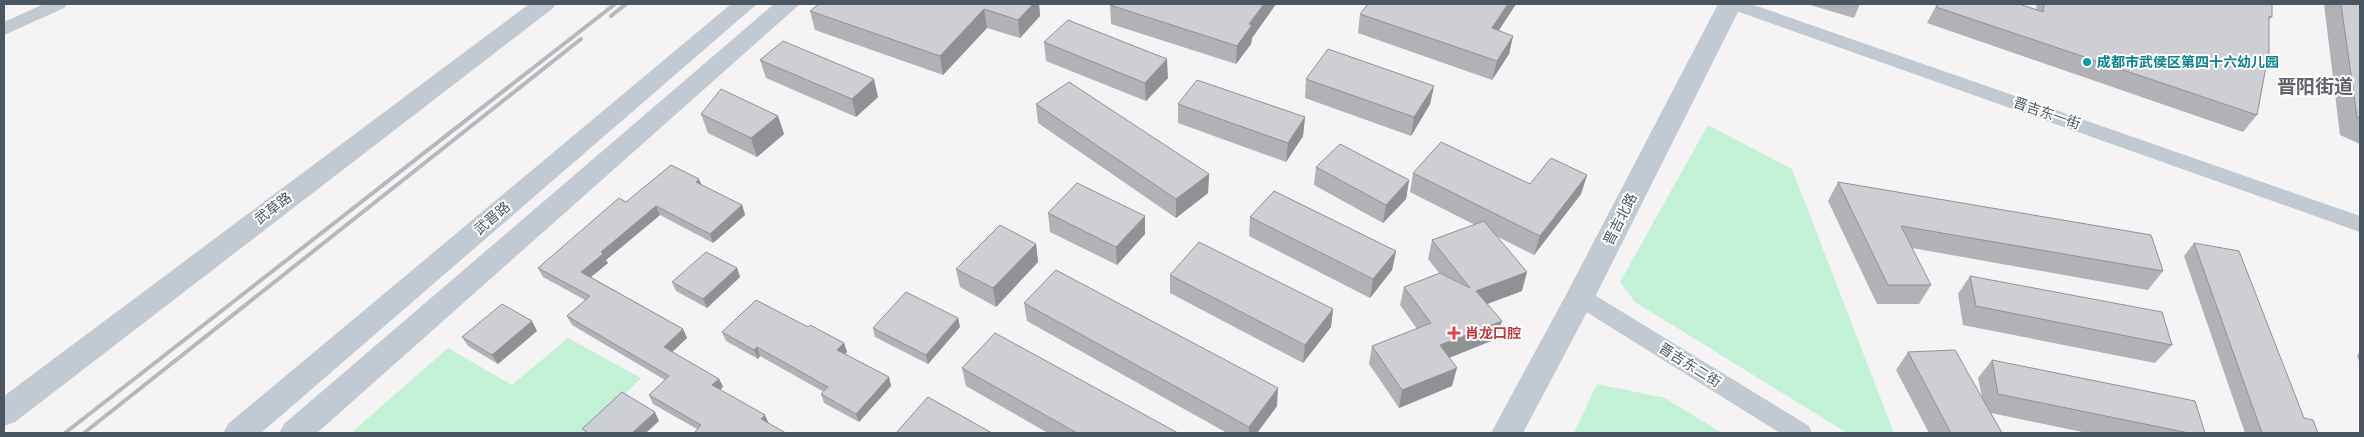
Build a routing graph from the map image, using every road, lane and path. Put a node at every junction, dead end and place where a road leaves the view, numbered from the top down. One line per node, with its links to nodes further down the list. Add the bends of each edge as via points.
1 (58, 4): 7 (street)
2 (527, 4): 10 (street, 武草路)
3 (544, 4): 11 (street, 武草路)
4 (745, 4): 12 (street, 武晋路)
5 (788, 4): 13 (street)
6 (1732, 4): 8 (street, 晋吉东一街); 9 (street, 晋吉北路)
7 (4, 30)
8 (2360, 224)
9 (1580, 296): 14 (street, 晋吉北路); 15 (street, 晋吉东二街)
10 (4, 397)
11 (4, 413)
12 (240, 433)
13 (295, 433)
14 (1507, 433)
15 (1800, 433)

